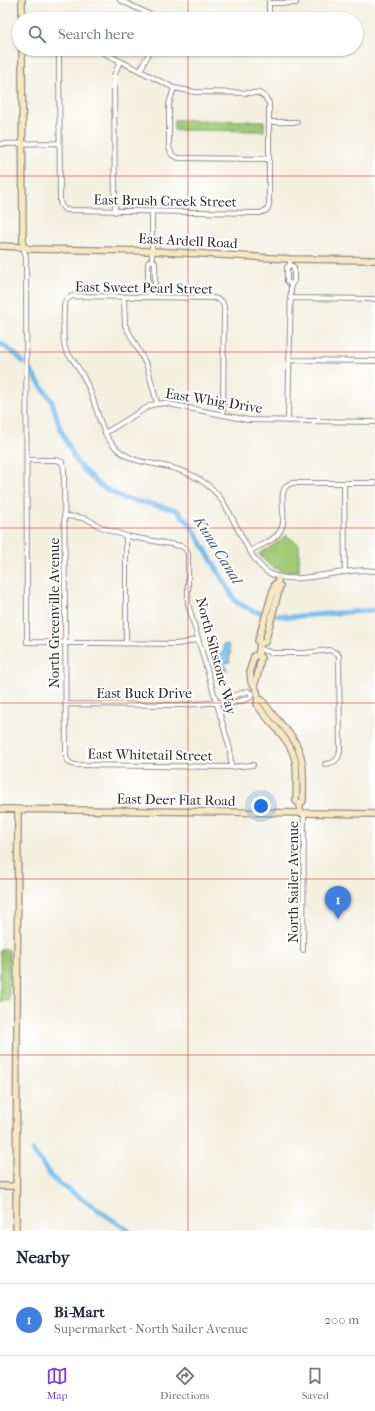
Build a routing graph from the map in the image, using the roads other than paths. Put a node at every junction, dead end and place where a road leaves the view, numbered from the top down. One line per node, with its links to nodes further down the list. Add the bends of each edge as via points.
1 (22, 0): 5 (street)
2 (120, 0): 6 (street)
3 (269, 1): 4 (street); 7 (street)
4 (296, 3)
5 (22, 12)
6 (145, 12)
7 (269, 12)
8 (22, 56): 17 (street)
9 (59, 56): 18 (street)
10 (110, 56): 12 (street)
11 (148, 56): 13 (street)
12 (120, 61): 13 (street); 21 (street, via 114,76)
13 (140, 71): 14 (street)
14 (174, 88): 15 (street, via 195,92 259,94 269,103); 20 (street, via 169,104 169,147 172,155 179,158)
15 (269, 122): 16 (street); 20 (street)
16 (297, 122)
17 (22, 143): 18 (street); 19 (street); 24 (street)
18 (59, 143): 21 (street, East Brush Creek Street, via 62,208 69,211)
19 (0, 144)
20 (269, 159): 22 (street, East Brush Creek Street, via 267,210 260,213)
21 (115, 212): 22 (street, East Brush Creek Street)
22 (152, 212): 25 (street)
23 (0, 246): 24 (street, East Ardell Road)
24 (23, 247): 25 (street, East Ardell Road, via 30,250); 40 (street, via 26,257)
25 (151, 251): 26 (street); 28 (street, East Ardell Road)
26 (152, 259): 30 (street, via 155,263 155,290); 30 (street, via 148,263 148,291)
27 (375, 260): 28 (street, East Ardell Road)
28 (290, 262): 31 (street, via 287,266)
29 (124, 297): 30 (street, East Sweet Pearl Street); 35 (street, via 125,325 147,366); 39 (street, East Sweet Pearl Street, via 72,296 66,300 64,306 65,349 92,394)
30 (151, 297): 36 (street, East Sweet Pearl Street, via 214,298 222,301)
31 (290, 298): 32 (street); 33 (street)
32 (375, 299)
33 (289, 360): 34 (street); 37 (street)
34 (375, 361)
35 (157, 404): 36 (street, East Whig Drive, via 164,403); 39 (street, East Whig Drive, via 150,405)
36 (223, 415): 37 (street, East Whig Drive, via 248,420)
37 (288, 421): 38 (street, East Whig Drive)
38 (375, 422)
39 (104, 433): 45 (street, via 117,449 128,456 192,474 206,484 223,501)
40 (27, 460): 43 (street, North Greenville Avenue, via 62,462); 50 (street, via 27,642)
41 (344, 483): 42 (street); 45 (street, via 292,483 285,486 282,528 272,539); 47 (street)
42 (375, 483)
43 (65, 516): 44 (street, via 87,519); 50 (street, North Greenville Avenue)
44 (126, 536): 49 (street, North Siltstone Way, via 186,549 188,604); 51 (street)
45 (250, 550): 48 (street, via 263,570)
46 (375, 570): 47 (street)
47 (345, 572): 48 (street, via 294,578)
48 (279, 577): 52 (street, via 277,584 280,586 265,642)
49 (198, 640): 51 (street, via 180,644); 55 (street, North Siltstone Way)
50 (65, 643): 51 (street); 56 (street, North Greenville Avenue)
51 (126, 644)
52 (259, 650): 53 (street, via 261,658 257,681 254,684); 58 (street, via 274,653 329,650 337,653 340,659 340,756 332,763)
53 (255, 695): 54 (street, East Buck Drive, via 226,705); 54 (street, East Buck Drive, via 248,691 224,699); 63 (street, via 262,700 300,750 303,765 303,801 300,804)
54 (223, 702): 55 (street, East Buck Drive)
55 (217, 703): 56 (street, East Buck Drive); 60 (street, North Siltstone Way, via 230,749)
56 (66, 704): 57 (street, North Greenville Avenue, via 66,756)
57 (69, 763): 60 (street, East Whitetail Street)
58 (325, 764)
59 (253, 765): 60 (street, East Whitetail Street)
60 (231, 767)
61 (0, 809): 62 (street, East Deer Flat Road)
62 (18, 810): 63 (street, East Deer Flat Road); 67 (street)
63 (302, 813): 64 (street, East Deer Flat Road); 65 (street, North Sailer Avenue)
64 (375, 814)
65 (303, 950)
66 (0, 1186): 67 (street)
67 (16, 1186): 68 (street)
68 (16, 1231)

